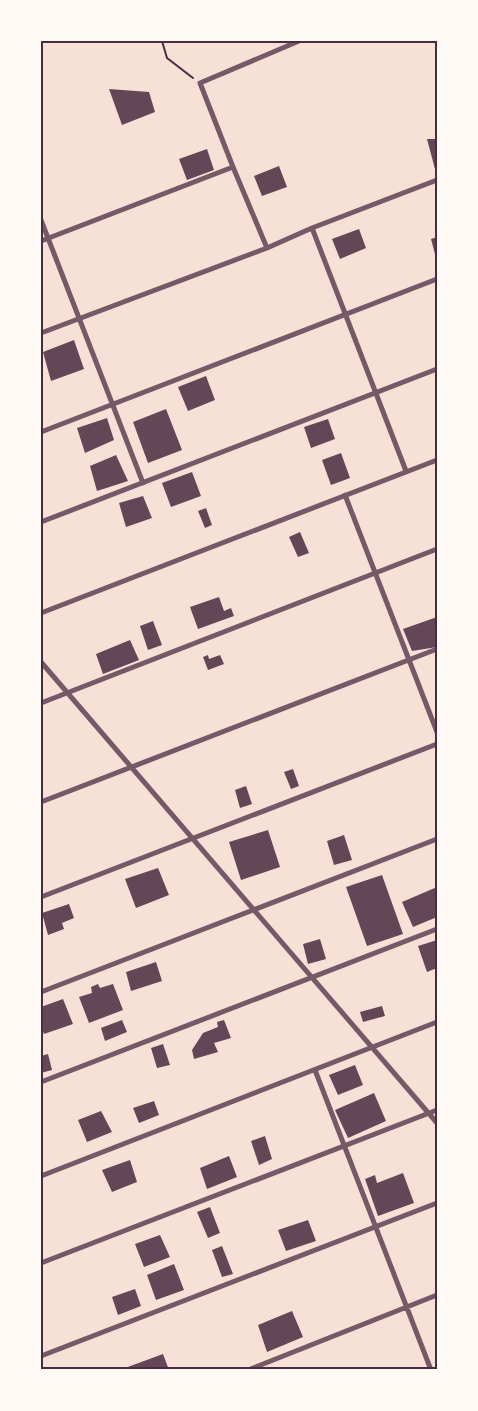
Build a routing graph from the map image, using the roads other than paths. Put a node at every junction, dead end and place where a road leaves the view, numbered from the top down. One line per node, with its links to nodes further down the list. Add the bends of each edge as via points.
1 (299, 41): 2 (street, via 200,83)
2 (233, 167): 6 (street); 8 (street)
3 (437, 180): 5 (street)
4 (41, 220): 6 (street)
5 (312, 228): 8 (street); 10 (street)
6 (48, 238): 7 (street); 11 (street)
7 (41, 241)
8 (267, 248): 11 (street)
9 (437, 279): 10 (street)
10 (345, 314): 14 (street); 15 (street)
11 (79, 318): 12 (street); 15 (street)
12 (41, 333)
13 (437, 369): 14 (street)
14 (376, 392): 18 (street); 19 (street)
15 (113, 405): 16 (street); 19 (street)
16 (41, 432)
17 (437, 460): 18 (street)
18 (406, 471): 20 (street)
19 (143, 483): 21 (street)
20 (345, 495): 23 (street); 24 (street)
21 (41, 522)
22 (437, 550): 23 (street)
23 (375, 574): 26 (street); 28 (street)
24 (41, 613)
25 (437, 649): 26 (street)
26 (409, 660): 30 (street); 32 (street)
27 (41, 662): 28 (street)
28 (68, 693): 29 (street); 32 (street)
29 (41, 703)
30 (437, 732)
31 (437, 744): 34 (street)
32 (132, 767): 33 (street); 34 (street)
33 (41, 802)
34 (192, 839): 36 (street); 37 (street)
35 (437, 839): 37 (street)
36 (41, 897)
37 (254, 910): 39 (street); 40 (street)
38 (437, 930): 39 (street)
39 (311, 978): 42 (street); 44 (street)
40 (41, 992)
41 (437, 1022): 42 (street)
42 (371, 1048): 43 (street); 46 (street)
43 (314, 1070): 48 (street); 49 (street)
44 (41, 1082)
45 (437, 1110): 46 (street)
46 (428, 1113): 47 (street); 48 (street)
47 (437, 1124)
48 (344, 1146): 51 (street); 52 (street)
49 (41, 1176)
50 (437, 1203): 51 (street)
51 (376, 1226): 54 (street); 55 (street)
52 (41, 1263)
53 (437, 1295): 54 (street)
54 (407, 1307): 56 (street); 57 (street)
55 (41, 1356)
56 (248, 1370)
57 (431, 1370)

